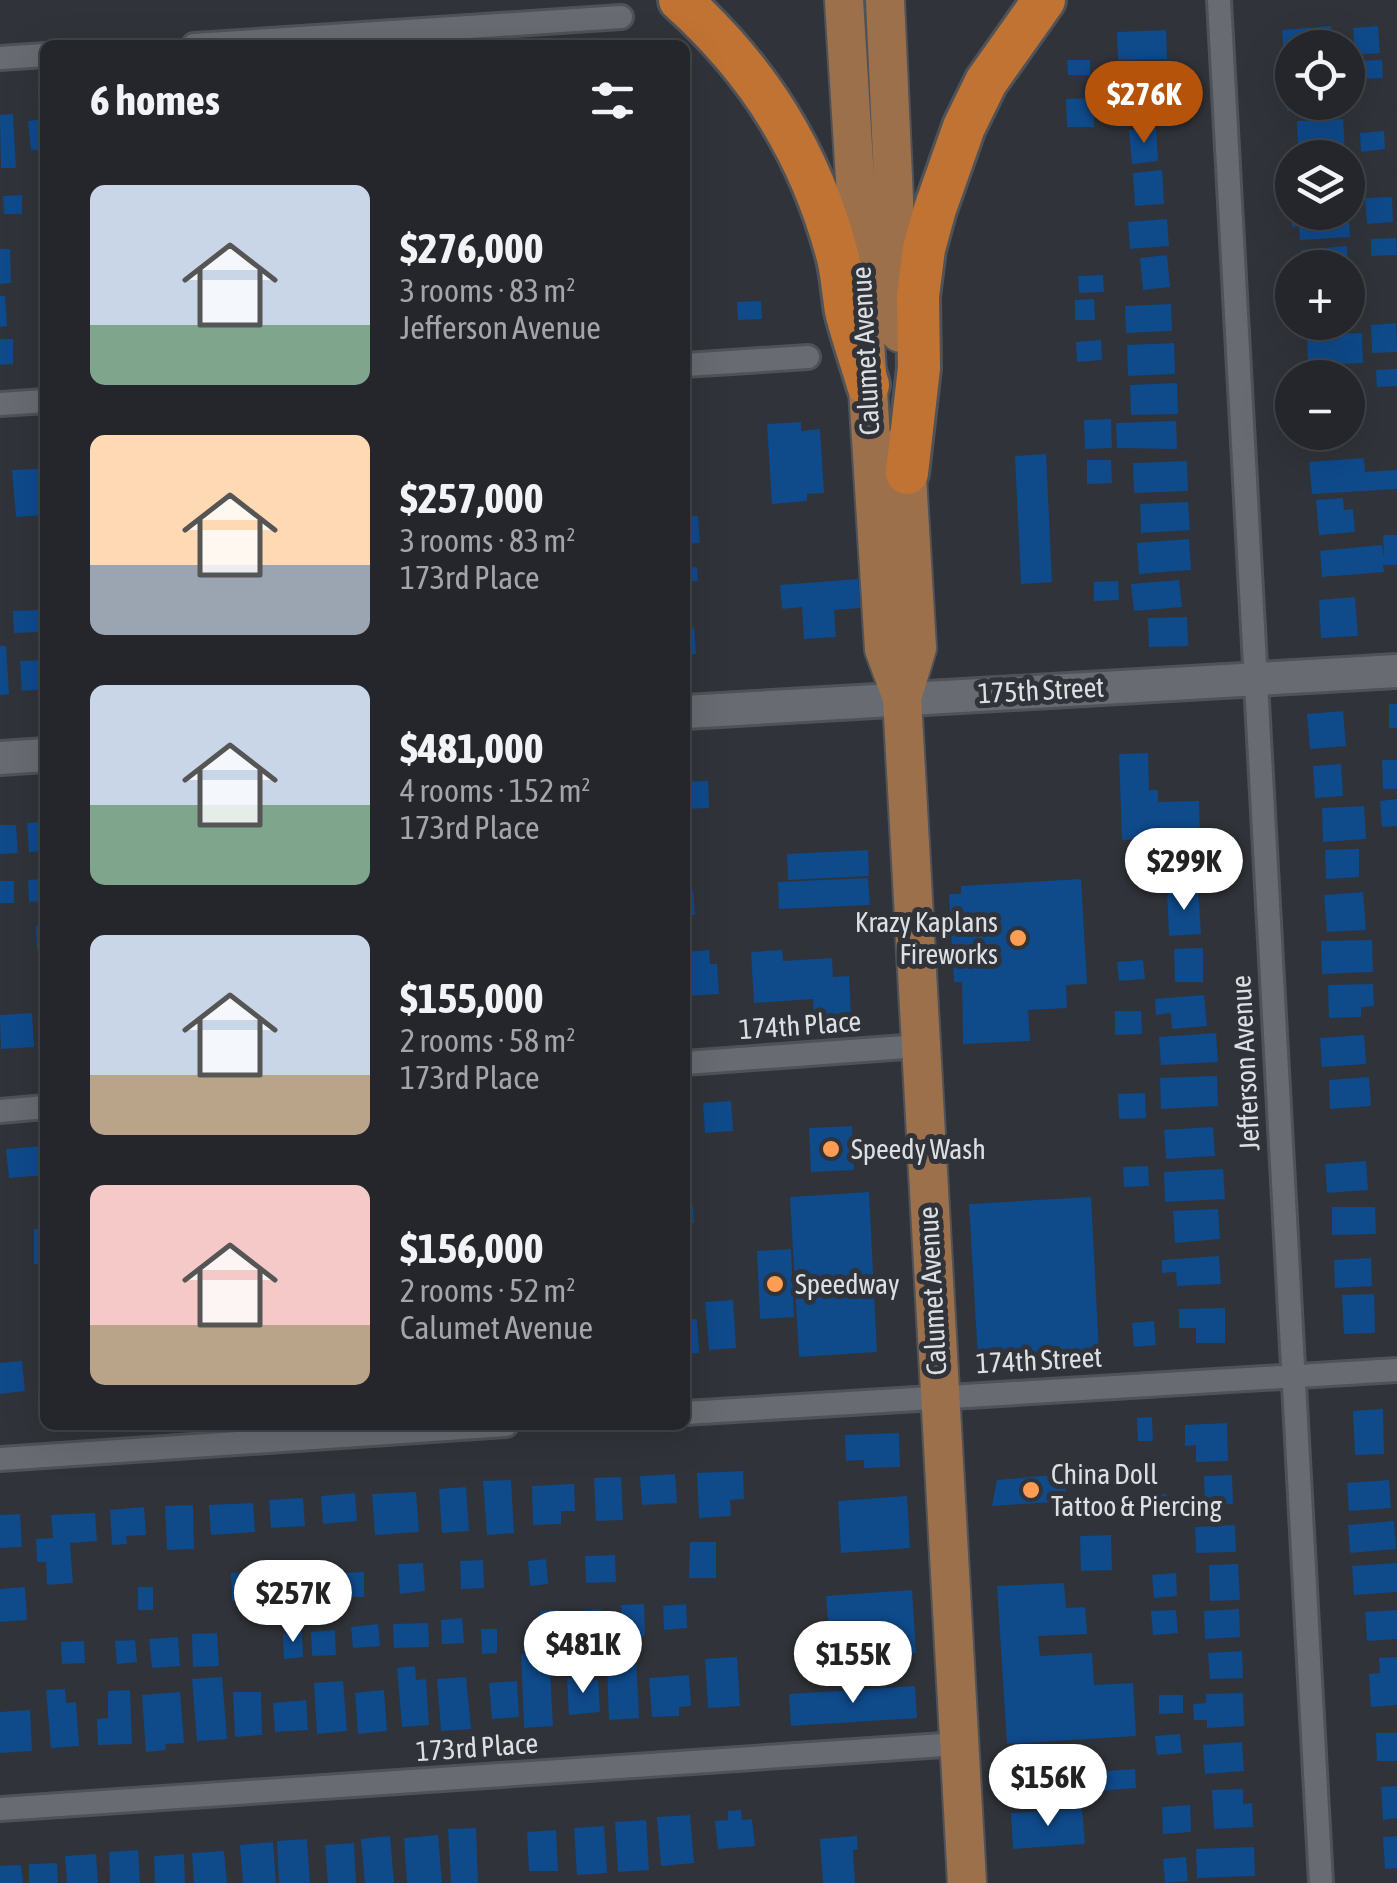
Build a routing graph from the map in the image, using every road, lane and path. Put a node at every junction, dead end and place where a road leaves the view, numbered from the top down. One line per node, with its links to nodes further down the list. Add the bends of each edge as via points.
1 (680, 0): 13 (highway, via 734,53 786,124 838,259)
2 (844, 0): 13 (main road, Calumet Avenue)
3 (885, 0): 16 (main road, Calumet Avenue)
4 (1044, 0): 16 (highway, via 986,82 935,209 918,296 919,368)
5 (1219, 0): 18 (street, Jefferson Avenue)
6 (621, 17): 7 (street)
7 (510, 35): 8 (street)
8 (352, 40)
9 (40, 55): 10 (street)
10 (0, 58)
11 (808, 357): 12 (street)
12 (690, 364)
13 (868, 385): 19 (main road, Calumet Avenue, via 884,649)
14 (40, 402): 15 (street)
15 (0, 404)
16 (907, 473): 19 (main road, Calumet Avenue, via 917,648)
17 (1397, 671): 18 (street, 175th Street)
18 (1256, 678): 19 (street, 175th Street); 28 (street, Jefferson Avenue)
19 (902, 698): 20 (street, 175th Street); 23 (main road, Calumet Avenue)
20 (690, 712)
21 (40, 754): 22 (street)
22 (0, 758)
23 (919, 1046): 24 (street, 174th Place); 29 (main road, Calumet Avenue)
24 (690, 1063)
25 (40, 1108): 26 (street)
26 (0, 1110)
27 (1397, 1370): 28 (street, 174th Street)
28 (1292, 1376): 29 (street, 174th Street); 36 (street, Jefferson Avenue)
29 (938, 1396): 30 (street, 174th Street); 33 (main road, Calumet Avenue)
30 (690, 1413)
31 (432, 1430): 32 (street)
32 (0, 1459)
33 (958, 1744): 34 (street, 173rd Place); 35 (main road, Calumet Avenue)
34 (0, 1809)
35 (967, 1883)
36 (1320, 1883)

